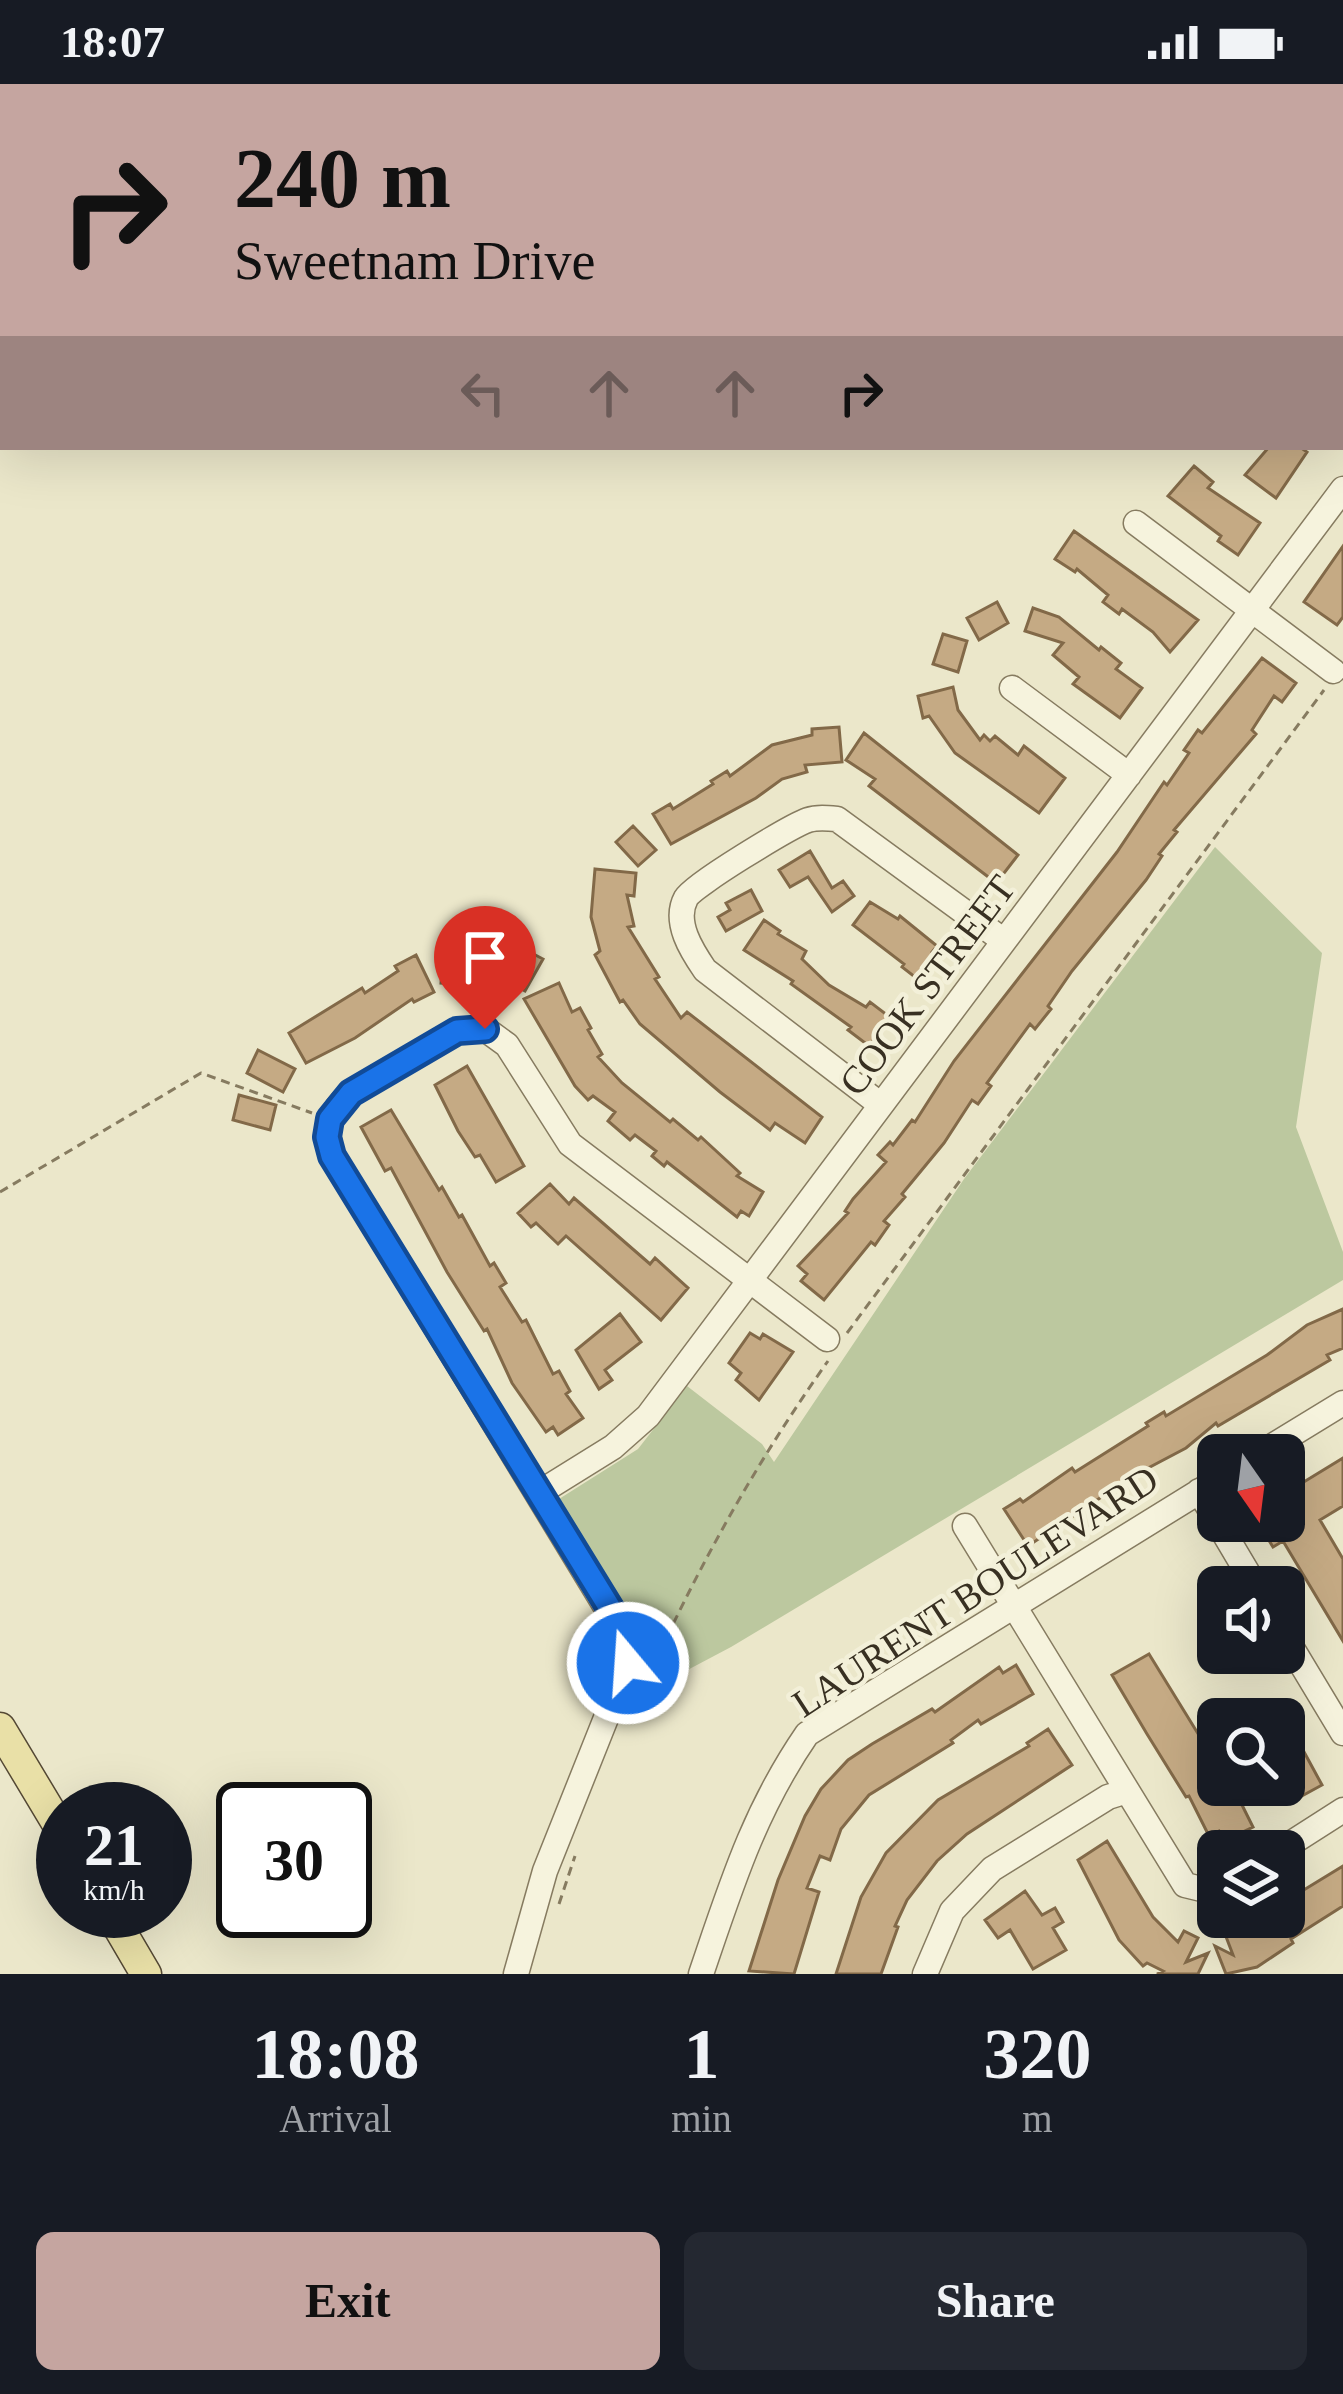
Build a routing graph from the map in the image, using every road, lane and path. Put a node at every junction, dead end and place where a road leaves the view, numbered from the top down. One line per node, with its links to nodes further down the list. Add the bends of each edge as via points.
1 (1343, 489): 3 (street, COOK STREET)
2 (1136, 523): 3 (street)
3 (1252, 610): 4 (street); 6 (street, COOK STREET)
4 (1331, 677): 12 (path)
5 (1012, 688): 6 (street)
6 (1129, 775): 7 (street, COOK STREET)
7 (1004, 941): 8 (street, COOK STREET); 8 (street, via 837,819 806,820 686,898 686,938 705,970)
8 (881, 1105): 11 (street, COOK STREET)
9 (330, 1119): 10 (path, via 201,1072); 11 (street, via 351,1093 457,1031 485,1029 507,1045 569,1144); 15 (street, via 332,1156)
10 (0, 1192)
11 (750, 1280): 12 (street); 15 (street, COOK STREET, via 632,1433)
12 (835, 1343): 21 (path, via 729,1517)
13 (1343, 1403): 14 (street)
14 (1292, 1434)
15 (539, 1492): 32 (street, via 629,1645 545,1870)
16 (1197, 1493): 18 (street, LAURENT BOULEVARD)
17 (965, 1526): 18 (street)
18 (1015, 1607): 24 (street); 33 (street, LAURENT BOULEVARD, via 807,1734 750,1832)
19 (1305, 1670): 22 (street)
20 (0, 1728): 23 (main road)
21 (625, 1729)
22 (1343, 1733)
23 (36, 1788)
24 (1127, 1791): 28 (street, via 1185,1885); 34 (street, via 992,1869 952,1911)
25 (1343, 1810): 26 (street)
26 (1305, 1834)
27 (575, 1854): 29 (path)
28 (1197, 1886)
29 (553, 1921)
30 (125, 1938): 31 (main road)
31 (146, 1974)
32 (516, 1974)
33 (700, 1974)
34 (925, 1974)

